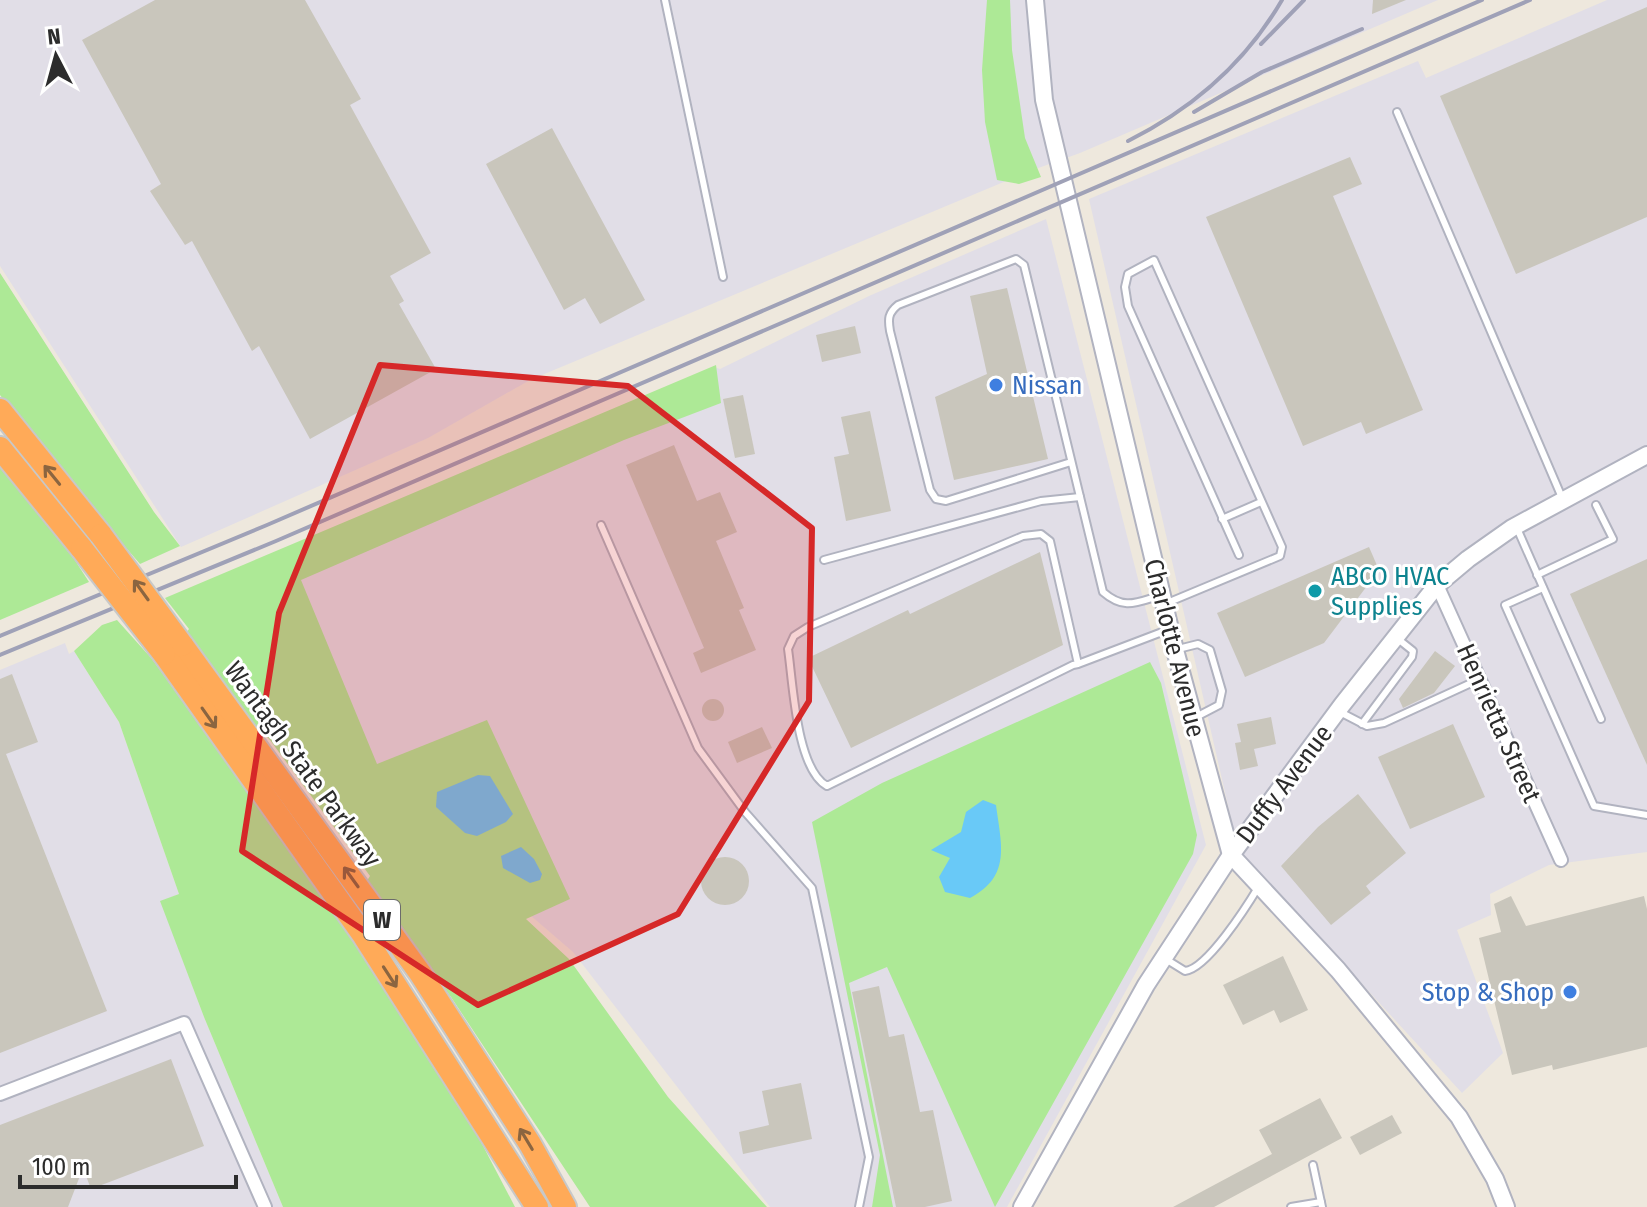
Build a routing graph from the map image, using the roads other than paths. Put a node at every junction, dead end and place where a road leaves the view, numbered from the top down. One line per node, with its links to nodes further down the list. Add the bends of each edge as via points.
1 (665, 0): 4 (lane)
2 (1035, 0): 21 (street, Charlotte Avenue, via 1044,100)
3 (1397, 112): 10 (lane)
4 (723, 277)
5 (0, 410): 24 (highway, Wantagh State Parkway / W, one-way to 5, bridge, via 101,535)
6 (0, 448): 24 (highway, Wantagh State Parkway / W, bridge)
7 (1647, 455): 10 (street, Duffy Avenue)
8 (1071, 462): 8 (lane, via 1024,265 1016,259 891,311 890,331 936,499 946,501); 9 (lane)
9 (1080, 497): 17 (lane, via 1041,501); 21 (lane, via 1103,592 1127,605)
10 (1563, 500): 15 (street, Duffy Avenue)
11 (1261, 502): 13 (lane); 13 (lane, via 1154,260 1128,274 1128,306); 21 (lane, via 1282,547 1280,556)
12 (1596, 505): 18 (lane, via 1613,539)
13 (1222, 519): 16 (lane)
14 (601, 525): 47 (lane, via 698,748 812,888 869,1157)
15 (1516, 526): 18 (lane); 19 (street, Duffy Avenue)
16 (1239, 555)
17 (824, 560)
18 (1537, 575): 20 (lane)
19 (1437, 585): 23 (street, Duffy Avenue); 27 (street, Henrietta Street)
20 (1543, 588): 30 (lane); 32 (lane, via 1505,605 1594,806)
21 (1163, 600): 22 (street, Charlotte Avenue)
22 (1170, 629): 25 (street, Charlotte Avenue); 26 (lane)
23 (1395, 637): 28 (street, Duffy Avenue); 31 (lane, via 1413,651 1412,657)
24 (173, 649): 39 (highway, Wantagh State Parkway / W, one-way to 39); 40 (highway, Wantagh State Parkway / W, one-way to 24, via 420,973)
25 (1175, 650): 29 (street, Charlotte Avenue); 29 (lane, via 1198,644 1210,650 1222,691 1219,705)
26 (1078, 664): 26 (lane, via 827,786 817,781 803,748 788,649 794,636 808,627 1023,536 1041,534 1050,541)
27 (1480, 679): 31 (lane, via 1384,723); 34 (street, Henrietta Street)
28 (1338, 711): 31 (lane); 33 (street, Duffy Avenue)
29 (1193, 719): 33 (street, Charlotte Avenue)
30 (1601, 719)
31 (1362, 724)
32 (1647, 815)
33 (1231, 855): 35 (street, Charlotte Avenue); 36 (street, Duffy Avenue)
34 (1561, 860)
35 (1260, 886): 36 (lane, via 1199,966 1185,971); 50 (street, Charlotte Avenue, via 1338,970 1459,1117)
36 (1164, 958): 48 (street, Duffy Avenue)
37 (0, 1094): 42 (street, via 184,1023)
38 (1313, 1165): 41 (lane)
39 (512, 1166): 43 (highway); 44 (highway, Wantagh State Parkway / W)
40 (549, 1182): 45 (highway, Wantagh State Parkway / W); 46 (highway)
41 (1322, 1204): 49 (lane)
42 (265, 1207)
43 (525, 1207)
44 (537, 1207)
45 (565, 1207)
46 (575, 1207)
47 (859, 1207)
48 (1022, 1207)
49 (1291, 1207)
50 (1506, 1207)

